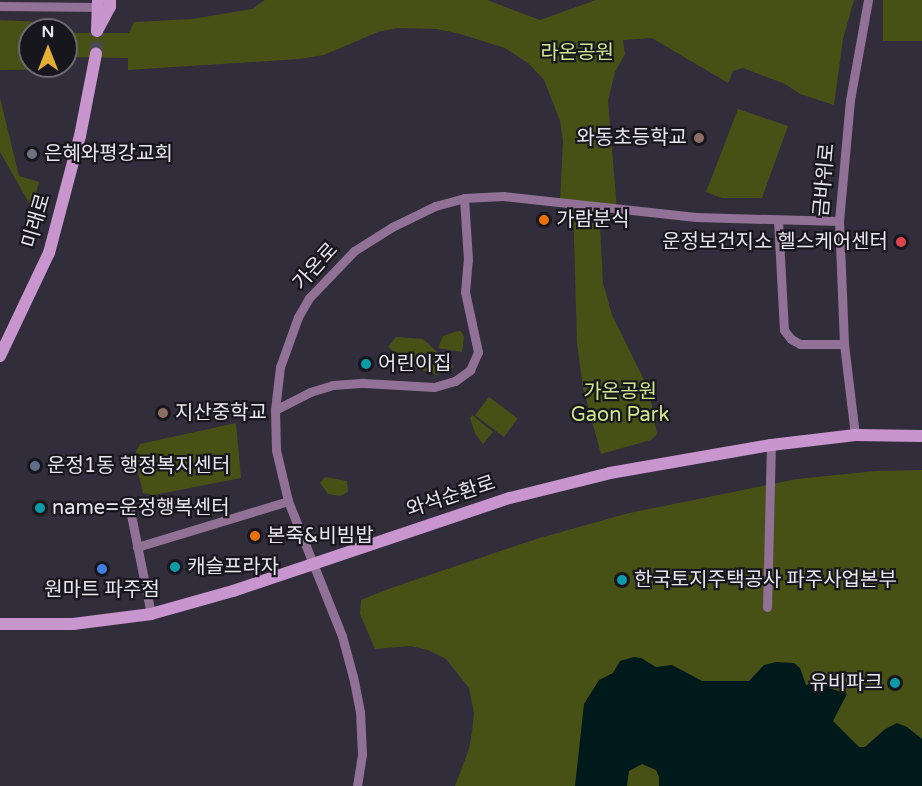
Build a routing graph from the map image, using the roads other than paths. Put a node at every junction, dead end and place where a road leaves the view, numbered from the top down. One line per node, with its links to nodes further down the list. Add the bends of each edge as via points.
1 (868, 0): 8 (street, 금바위로, via 850,100)
2 (97, 3): 3 (street); 3 (street, via 97,31); 4 (street)
3 (110, 4)
4 (0, 6)
5 (96, 54): 12 (street, 미래로, via 80,136 49,253)
6 (464, 198): 7 (street, 가온로, via 503,196 647,213); 9 (street); 15 (street, 가온로, via 435,206 392,227 354,251 323,282 309,298 291,337 280,367)
7 (778, 220): 8 (street, 가온로); 11 (street, via 784,330 800,344)
8 (839, 221): 11 (street, 금바위로)
9 (467, 237): 10 (street); 13 (street, via 465,292 478,352 470,370 455,381 434,387 346,383)
10 (456, 241)
11 (844, 344): 16 (street, 금바위로)
12 (0, 356)
13 (319, 388): 14 (street); 15 (street)
14 (328, 394)
15 (275, 410): 20 (street, 가온로, via 276,450)
16 (855, 435): 17 (street, 와석순환로); 18 (street, 와석순환로)
17 (922, 436)
18 (771, 445): 22 (street, 와석순환로, via 610,473 510,498); 23 (street)
19 (128, 500): 21 (street)
20 (288, 501): 21 (street); 22 (street, 가온로)
21 (137, 548): 24 (street)
22 (314, 564): 24 (street, 와석순환로); 26 (street, 가온로, via 342,636 357,695 362,754)
23 (767, 607)
24 (152, 614): 25 (street, 와석순환로, via 73,624)
25 (0, 624)
26 (357, 786)

